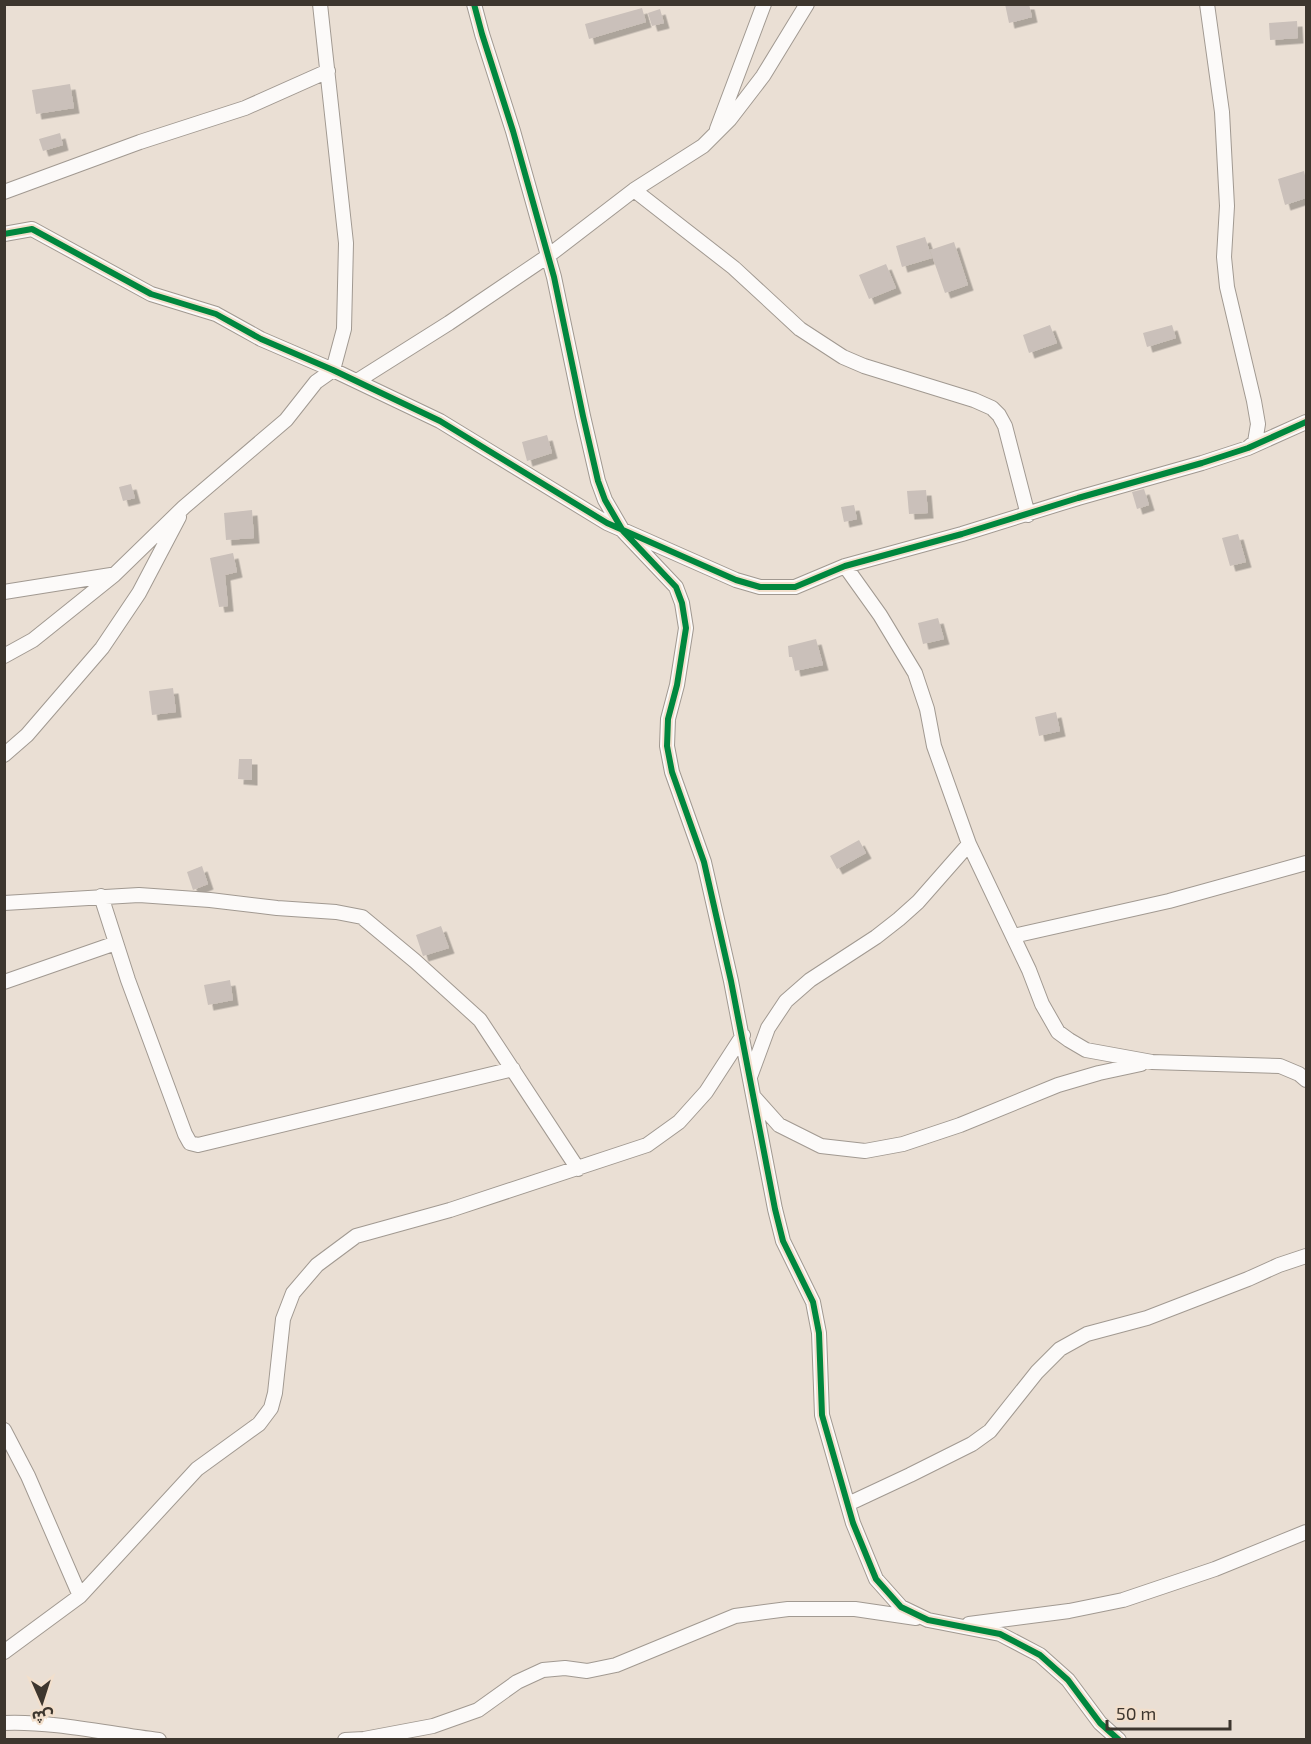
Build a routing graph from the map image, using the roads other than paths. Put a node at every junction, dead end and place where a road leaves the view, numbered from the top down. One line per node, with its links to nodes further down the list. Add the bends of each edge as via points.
1 (320, 4): 6 (street)
2 (474, 4): 11 (street)
3 (764, 4): 7 (street)
4 (807, 4): 7 (street, via 763,76)
5 (1207, 4): 15 (street, via 1222,112 1227,287 1258,424 1255,442)
6 (328, 71): 9 (street, via 245,108); 12 (street, via 346,243 344,329)
7 (714, 134): 8 (street, via 703,146)
8 (633, 190): 11 (street); 17 (street, via 734,268 800,329 843,357 992,408 1005,426)
9 (4, 192)
10 (4, 234): 12 (street, via 32,229 151,294 216,314 261,339)
11 (548, 256): 13 (street); 18 (street, via 598,481)
12 (333, 370): 13 (street); 16 (street, via 316,382 286,420)
13 (357, 381): 18 (street, via 440,421)
14 (1306, 422): 15 (street)
15 (1248, 448): 17 (street)
16 (184, 507): 20 (street); 23 (street, via 139,593 102,648 27,735)
17 (1028, 515): 19 (street)
18 (623, 531): 19 (street, via 760,587 795,587); 31 (street, via 676,587 682,603 686,628 668,719 667,746 672,772 704,862)
19 (844, 566): 24 (street, via 915,673 934,746)
20 (114, 575): 21 (street); 22 (street, via 33,640)
21 (4, 592)
22 (4, 656)
23 (4, 755)
24 (969, 844): 28 (street); 34 (street, via 899,919 786,1001 768,1028)
25 (1306, 863): 28 (street, via 1169,901)
26 (101, 896): 27 (street); 29 (street); 33 (street, via 210,900 362,917 480,1020)
27 (4, 903)
28 (1013, 936): 32 (street, via 1058,1032 1086,1050)
29 (116, 943): 30 (street); 33 (street, via 190,1143 198,1145)
30 (4, 982)
31 (743, 1035): 34 (street); 37 (street, via 706,1092 679,1122 647,1145)
32 (1152, 1062): 35 (street, via 1280,1066); 36 (street, via 1058,1084 960,1125 903,1144 865,1151 821,1146 778,1125)
33 (513, 1069): 37 (street)
34 (749, 1077): 36 (street)
35 (1306, 1080)
36 (752, 1096): 40 (street, via 783,1241 813,1302 819,1333 822,1415)
37 (578, 1169): 42 (street, via 356,1236 317,1265 293,1293 283,1319 271,1408 259,1424 196,1469)
38 (1306, 1256): 40 (street, via 1147,1318 1087,1334 1060,1349 990,1431 972,1444)
39 (4, 1430): 42 (street)
40 (848, 1504): 43 (street, via 876,1579 902,1607)
41 (1306, 1532): 44 (street, via 1123,1600)
42 (80, 1596): 45 (street)
43 (928, 1620): 44 (street); 48 (street, via 855,1609 788,1609 735,1616 616,1665 587,1671 543,1670 478,1710 433,1726)
44 (958, 1625): 49 (street, via 1000,1634 1040,1655 1068,1680 1100,1723)
45 (4, 1652)
46 (4, 1724): 47 (street, via 58,1726)
47 (159, 1740)
48 (345, 1740)
49 (1119, 1740)

